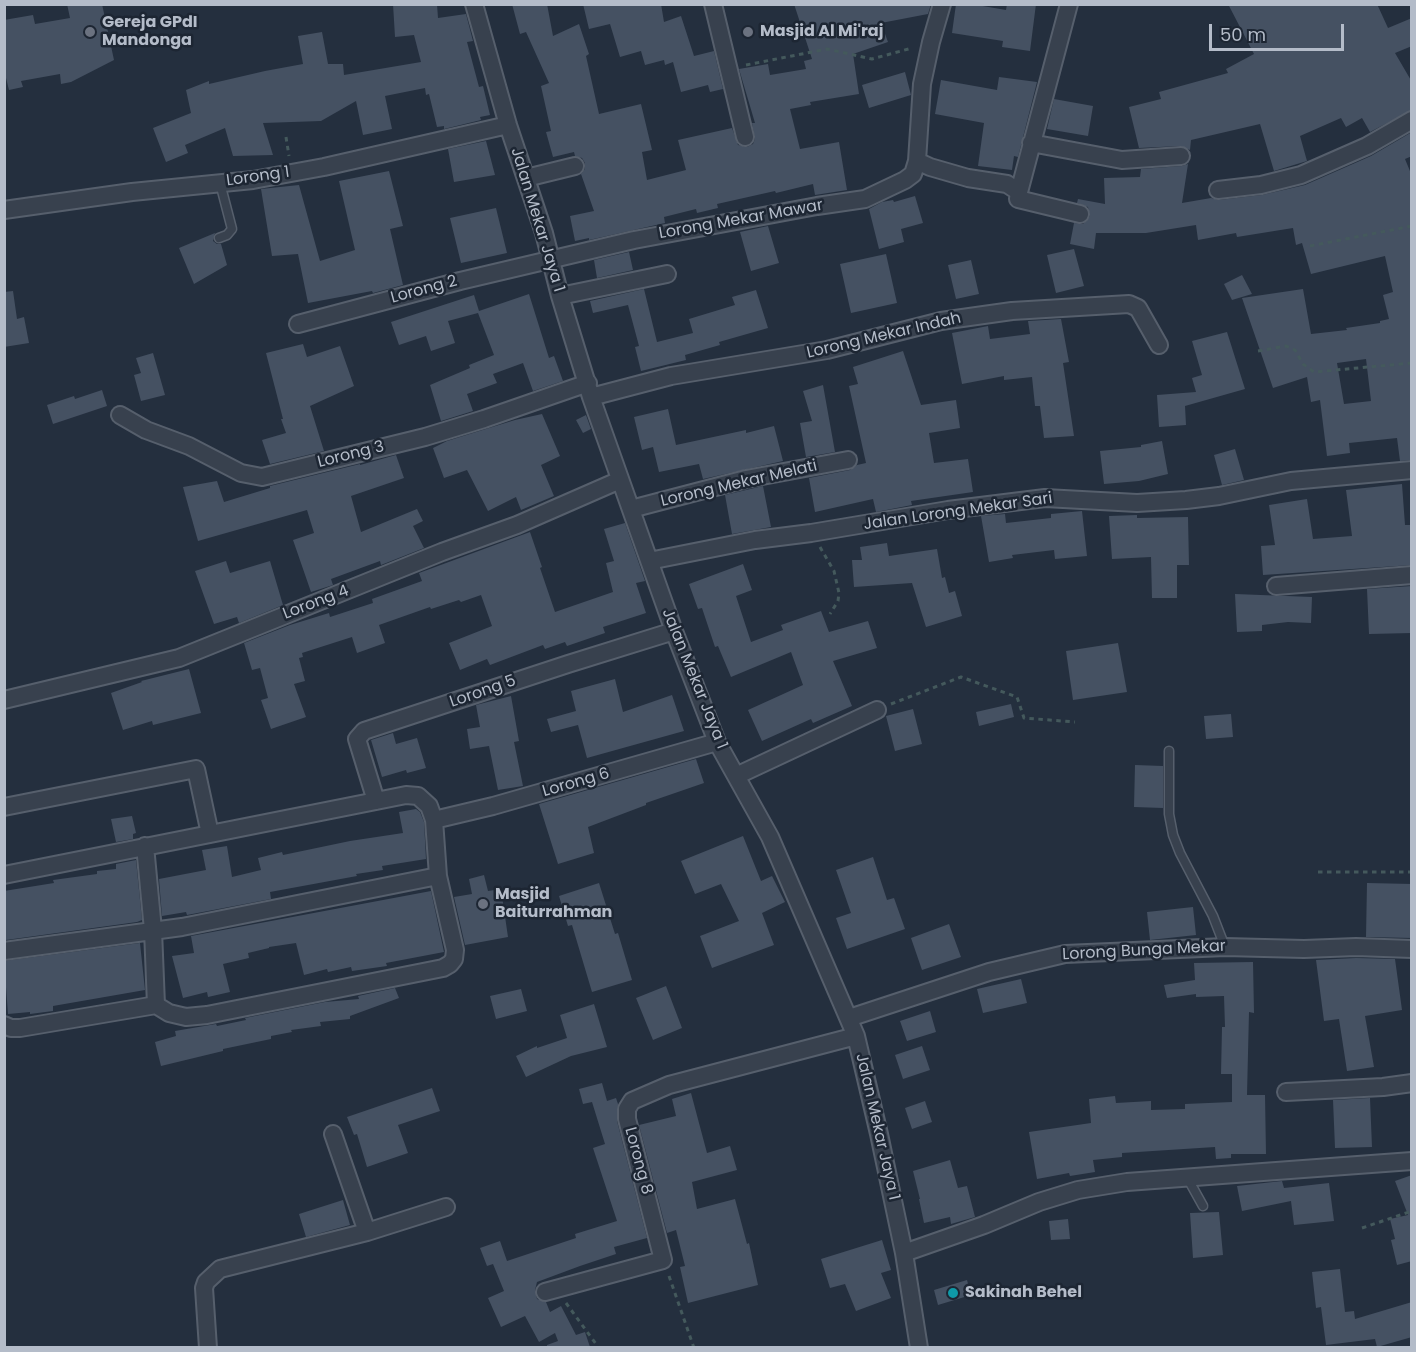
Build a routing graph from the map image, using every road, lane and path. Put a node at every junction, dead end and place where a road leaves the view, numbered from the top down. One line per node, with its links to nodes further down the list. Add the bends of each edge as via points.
1 (474, 4): 8 (street, Jalan Mekar Jaya 1)
2 (713, 4): 6 (street)
3 (942, 4): 5 (street)
4 (1069, 4): 10 (street)
5 (931, 42): 6 (path, via 872,59 827,49); 12 (street, via 922,84)
6 (728, 68): 9 (street)
7 (1412, 120): 16 (street, via 1367,146 1301,175)
8 (508, 125): 14 (street, Jalan Mekar Jaya 1); 15 (street, Lorong 1, via 324,167)
9 (745, 137)
10 (1031, 143): 11 (street, via 1122,160); 17 (street)
11 (1181, 156)
12 (917, 161): 17 (street, via 968,178 1007,184); 23 (street, Lorong Mekar Mawar, via 913,174 905,180 865,199)
13 (575, 166): 14 (street)
14 (526, 178): 23 (street, Jalan Mekar Jaya 1)
15 (220, 182): 18 (street, Lorong 1); 21 (lane, via 232,229)
16 (1218, 190)
17 (1019, 192): 19 (street, via 1018,199)
18 (4, 210)
19 (1080, 214)
20 (1412, 226): 22 (path)
21 (219, 238)
22 (1310, 246)
23 (550, 259): 25 (street, Jalan Mekar Jaya 1); 26 (street, Lorong 2)
24 (667, 274): 25 (street)
25 (560, 296): 30 (street, Jalan Mekar Jaya 1)
26 (298, 324)
27 (1159, 345): 30 (street, Lorong Mekar Indah, via 1138,308 1129,304 1012,311 941,321 826,350)
28 (1258, 351): 29 (path, via 1286,346 1295,350 1303,364 1314,372)
29 (1412, 363)
30 (590, 390): 31 (street, Lorong 3, via 262,477 241,473); 34 (street, Jalan Mekar Jaya 1)
31 (120, 415)
32 (848, 460): 35 (street, Lorong Mekar Melati, via 746,479)
33 (1412, 470): 36 (street, Jalan Lorong Mekar Sari, via 1291,481 1219,496 1166,501 1045,498)
34 (620, 480): 35 (street, Jalan Mekar Jaya 1); 42 (street, Lorong 4, via 517,525 179,658)
35 (631, 509): 37 (street, Jalan Mekar Jaya 1)
36 (811, 533): 37 (street, Jalan Lorong Mekar Sari); 40 (path, via 834,571 838,601)
37 (649, 561): 41 (street, Jalan Mekar Jaya 1)
38 (1412, 575): 39 (street)
39 (1276, 586)
40 (830, 614)
41 (674, 631): 45 (street, Jalan Mekar Jaya 1); 48 (street, Lorong 5, via 364,731 357,739)
42 (4, 700)
43 (877, 710): 44 (path, via 961,677 1017,697 1024,718); 47 (street)
44 (1076, 722)
45 (717, 742): 47 (street, Jalan Mekar Jaya 1); 50 (street, Lorong 6)
46 (1169, 751): 58 (lane, via 1173,835 1214,916)
47 (736, 776): 62 (street, Jalan Mekar Jaya 1, via 771,837)
48 (376, 801): 50 (street, via 418,796 429,806); 51 (street)
49 (4, 807): 51 (street, via 196,769)
50 (434, 820): 56 (street)
51 (210, 834): 52 (street)
52 (145, 846): 55 (street); 57 (street)
53 (1318, 872): 54 (path)
54 (1412, 872)
55 (4, 875)
56 (438, 876): 57 (street); 61 (street, via 455,950 454,959 443,968 207,1015 186,1017)
57 (153, 930): 60 (street); 61 (street)
58 (1225, 947): 59 (street, Lorong Bunga Mekar); 62 (street, Lorong Bunga Mekar, via 1065,954 989,972)
59 (1412, 948)
60 (4, 951)
61 (156, 1005): 63 (street, via 20,1028)
62 (849, 1018): 64 (street, Jalan Mekar Jaya 1)
63 (4, 1025)
64 (856, 1036): 75 (street, Jalan Mekar Jaya 1); 76 (street, Lorong 8, via 669,1085 629,1103 627,1119)
65 (1412, 1083): 66 (street)
66 (1286, 1092)
67 (333, 1134): 74 (street)
68 (1412, 1161): 69 (street)
69 (1188, 1179): 70 (lane); 75 (street, via 1127,1182 1078,1190)
70 (1203, 1206)
71 (446, 1208): 74 (street)
72 (1412, 1211): 73 (path)
73 (1362, 1228)
74 (367, 1232): 78 (street, via 220,1269 204,1288)
75 (904, 1253): 81 (street, Jalan Mekar Jaya 1)
76 (663, 1260): 77 (street); 80 (path)
77 (550, 1291): 79 (path)
78 (208, 1347)
79 (599, 1347)
80 (694, 1347)
81 (919, 1347)

